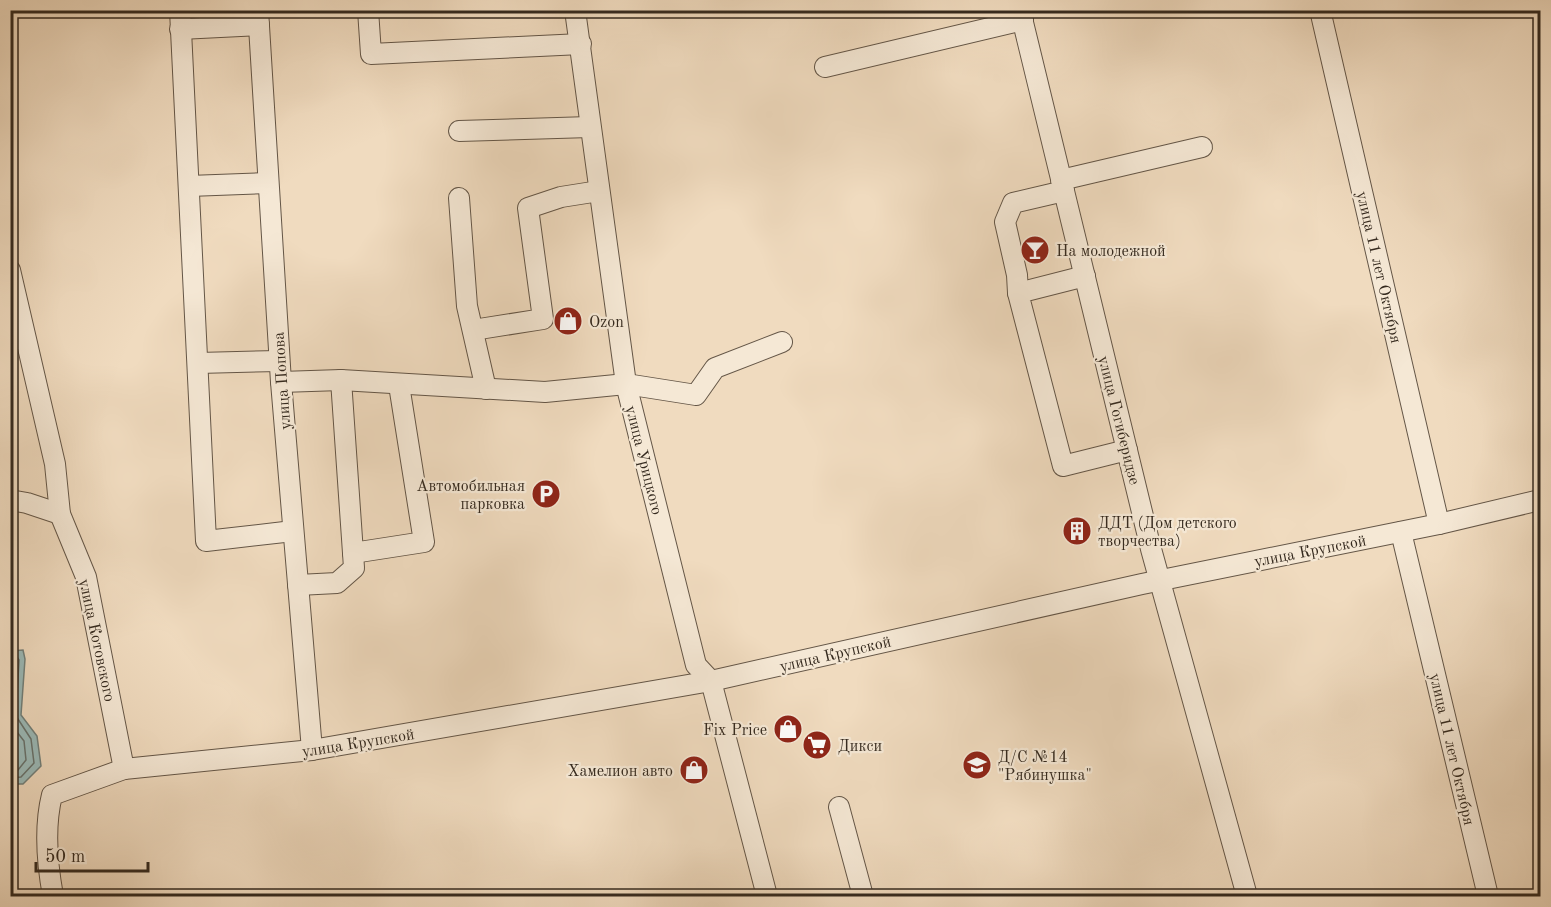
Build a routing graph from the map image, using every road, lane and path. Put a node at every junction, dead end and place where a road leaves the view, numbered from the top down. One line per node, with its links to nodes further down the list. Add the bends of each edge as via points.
1 (368, 10): 7 (street, via 370,54)
2 (575, 10): 7 (street, улица Урицкого)
3 (1320, 10): 33 (street, улица 11 лет Октября)
4 (1021, 15): 8 (street); 14 (street, улица Гогиберидзе)
5 (258, 18): 6 (street); 12 (street, улица Попова)
6 (180, 20): 13 (street)
7 (581, 44): 9 (street, улица Урицкого)
8 (825, 67)
9 (590, 127): 10 (street); 15 (street, улица Урицкого)
10 (459, 131)
11 (1202, 147): 14 (street)
12 (268, 183): 13 (street); 22 (street, улица Попова)
13 (189, 186): 23 (street)
14 (1063, 186): 18 (street, улица Гогиберидзе); 19 (street, via 1013,203 1005,222)
15 (599, 191): 20 (street, via 561,197 528,208 543,319); 26 (street, улица Урицкого)
16 (459, 198): 20 (street, via 467,306)
17 (10, 270): 32 (street, улица Котовского, via 55,464)
18 (1085, 276): 19 (street); 29 (street, улица Гогиберидзе)
19 (1018, 293): 29 (street, via 1063,466)
20 (473, 330): 28 (street)
21 (782, 342): 26 (street, via 715,368 696,395)
22 (279, 360): 23 (street); 25 (street, улица Попова)
23 (198, 363): 34 (street, via 206,541)
24 (341, 380): 25 (street); 27 (street); 36 (street)
25 (281, 382): 34 (street, улица Попова)
26 (626, 384): 28 (street, via 545,392); 39 (street, улица Урицкого, via 696,665)
27 (399, 385): 28 (street); 36 (street, via 424,542)
28 (486, 388)
29 (1127, 450): 37 (street, улица Гогиберидзе)
30 (10, 500): 32 (street)
31 (1540, 500): 33 (street, улица Крупской)
32 (60, 514): 41 (street, улица Котовского, via 86,577)
33 (1439, 524): 35 (street, улица Крупской)
34 (293, 531): 38 (street, улица Попова)
35 (1401, 531): 37 (street, улица Крупской); 47 (street, улица 11 лет Октября)
36 (353, 553): 38 (street, via 354,568 337,584)
37 (1159, 581): 39 (street, улица Крупской); 46 (street, улица Гогиберидзе)
38 (298, 585): 40 (street, улица Попова)
39 (711, 681): 40 (street, улица Крупской); 44 (street, улица Урицкого)
40 (312, 750): 41 (street, улица Крупской)
41 (124, 769): 43 (street, via 52,795 48,810 48,866)
42 (839, 807): 45 (street)
43 (53, 897)
44 (767, 897)
45 (862, 897)
46 (1247, 897)
47 (1488, 897)

